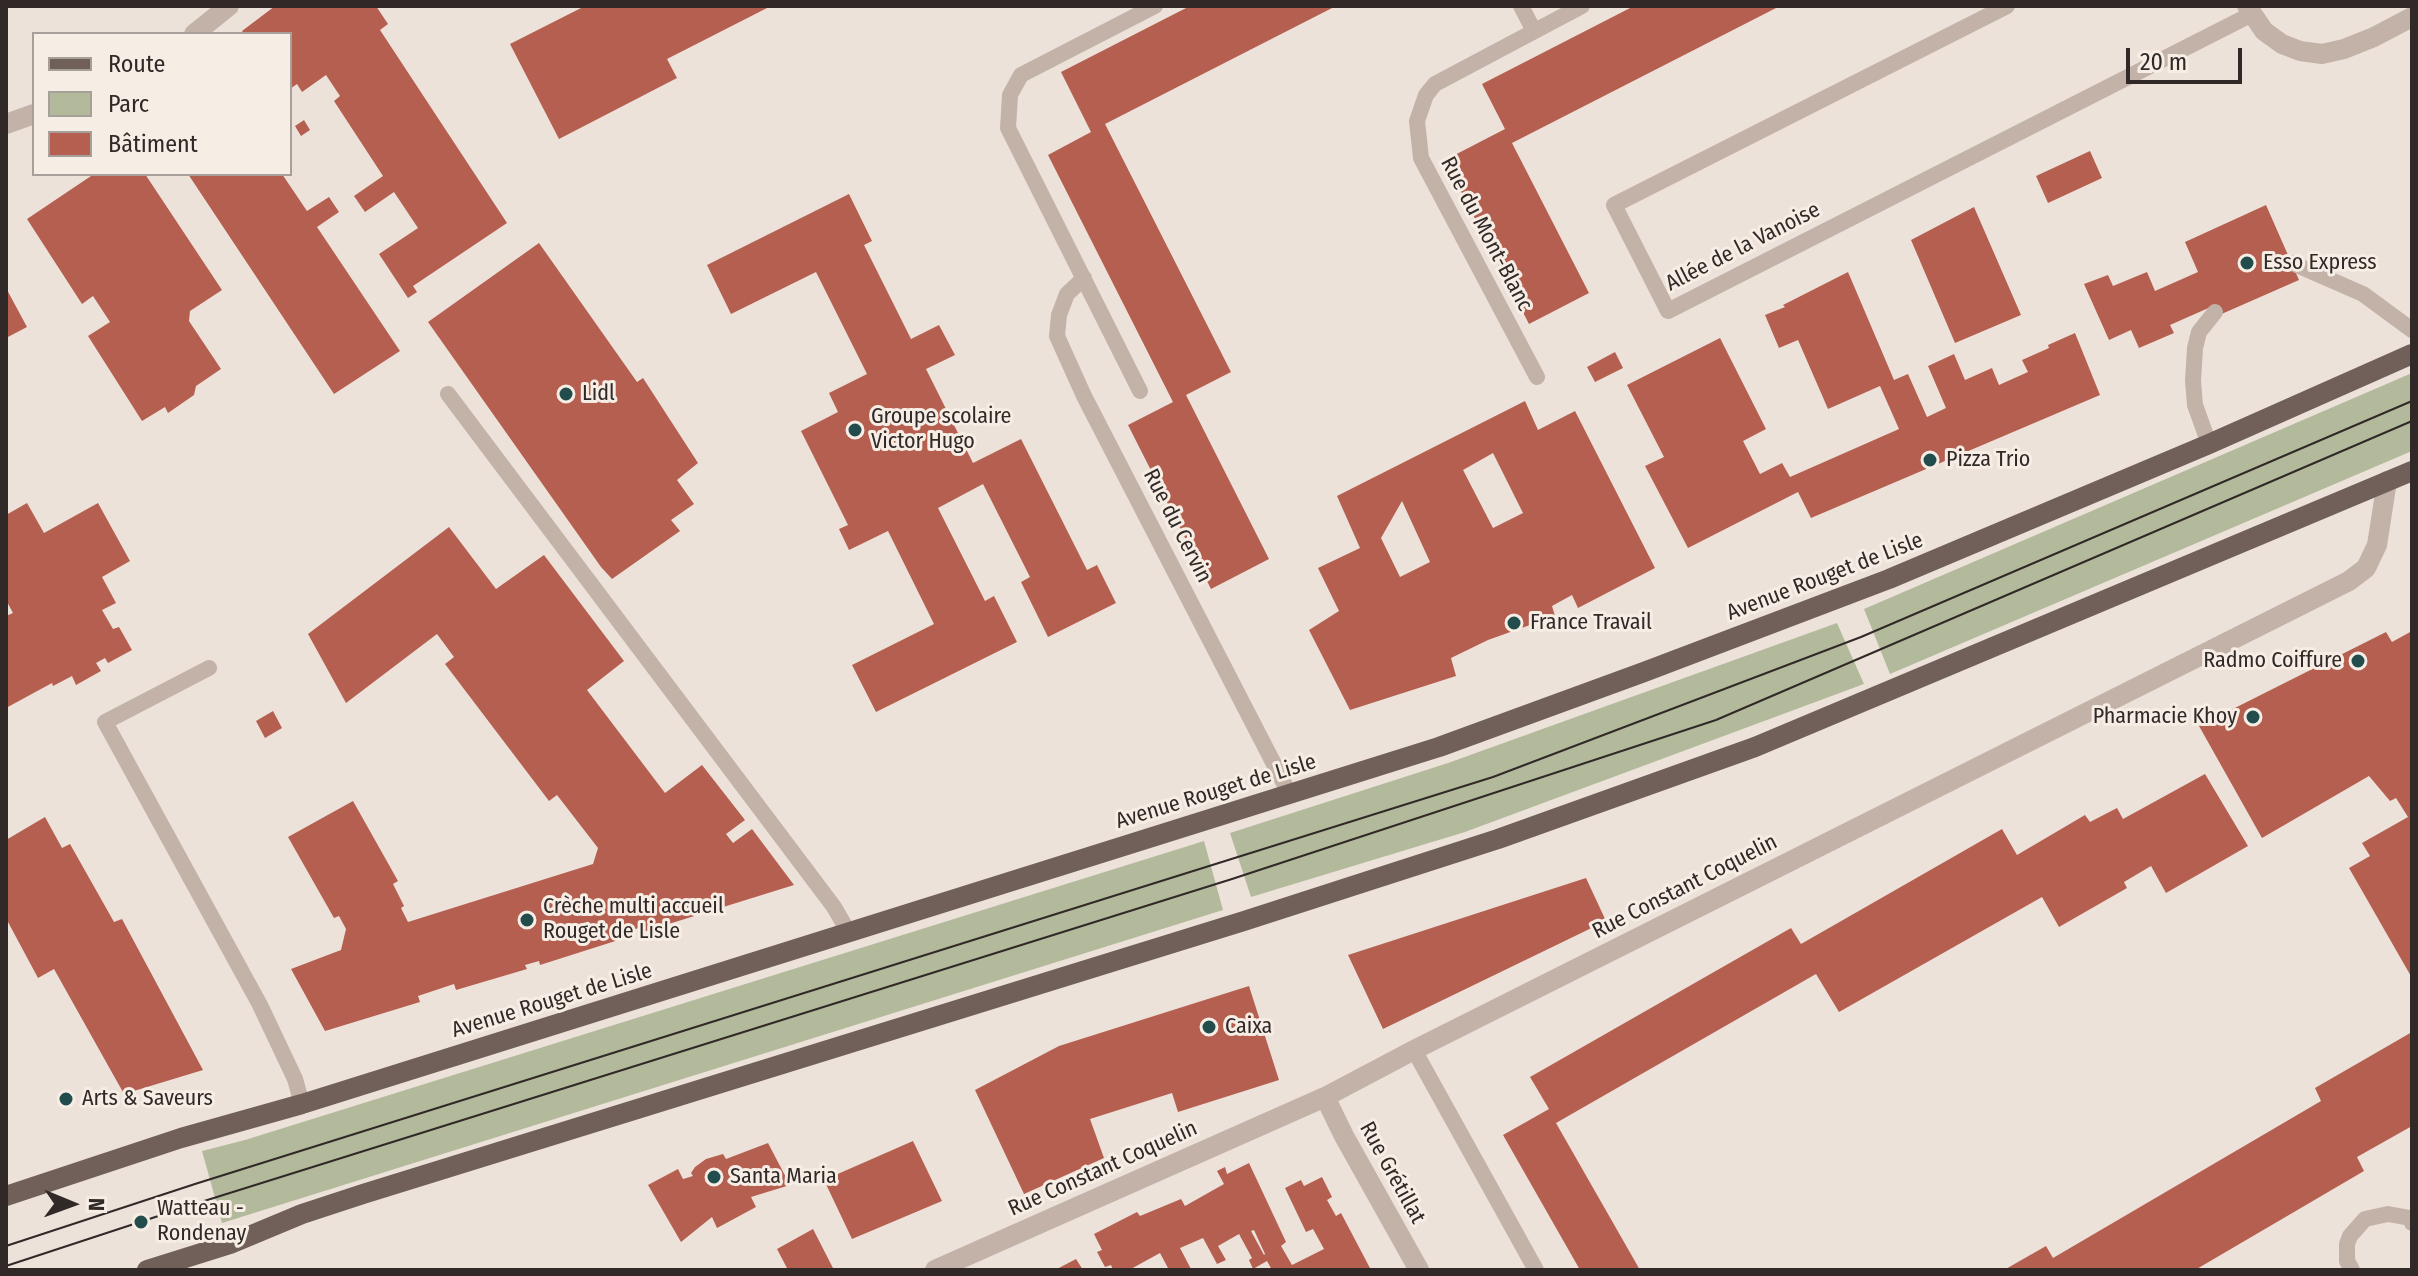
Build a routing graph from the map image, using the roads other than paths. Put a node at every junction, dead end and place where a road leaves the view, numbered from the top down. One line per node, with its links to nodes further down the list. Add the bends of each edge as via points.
1 (229, 6): 9 (street)
2 (1155, 6): 13 (lane, via 1021,75 1010,95 1008,128)
3 (1521, 6): 8 (lane)
4 (1582, 6): 8 (lane, Rue du Mont-Blanc)
5 (2007, 6): 6 (lane, Allée de la Vanoise, via 1614,205 1668,311)
6 (2249, 10): 7 (street, via 2282,44 2322,54 2374,37)
7 (2412, 17)
8 (1534, 31): 17 (lane, Rue du Mont-Blanc, via 1435,84 1417,121 1421,158)
9 (196, 32)
10 (32, 115): 11 (street)
11 (6, 124)
12 (2292, 263): 15 (lane, via 2363,294)
13 (1084, 278): 18 (lane); 24 (lane, Rue du Cervin, via 1067,294 1057,336)
14 (2215, 312): 20 (lane, via 2199,332 2193,372 2195,405)
15 (2412, 330)
16 (2412, 354): 20 (main road, Avenue Rouget de Lisle)
17 (1537, 377)
18 (1140, 391)
19 (448, 394): 25 (lane)
20 (2209, 444): 24 (main road, Avenue Rouget de Lisle, via 1831,602 1439,747)
21 (2412, 471): 22 (main road)
22 (2387, 481): 26 (street, Rue Constant Coquelin, via 2377,545 2366,568 2349,581); 31 (main road, via 1755,747 1498,839 363,1194)
23 (209, 668): 28 (lane, via 105,722 260,1005)
24 (1290, 795): 25 (main road, Avenue Rouget de Lisle)
25 (849, 933): 28 (main road, Avenue Rouget de Lisle)
26 (1414, 1050): 27 (street, Rue Constant Coquelin); 34 (lane)
27 (1325, 1097): 32 (street, Rue Constant Coquelin); 33 (street, Rue Grétillat)
28 (302, 1104): 29 (main road, Avenue Rouget de Lisle)
29 (6, 1196)
30 (2411, 1219): 35 (lane, via 2388,1214 2365,1219 2347,1244)
31 (147, 1270)
32 (935, 1270)
33 (1419, 1270)
34 (1536, 1270)
35 (2352, 1270)

